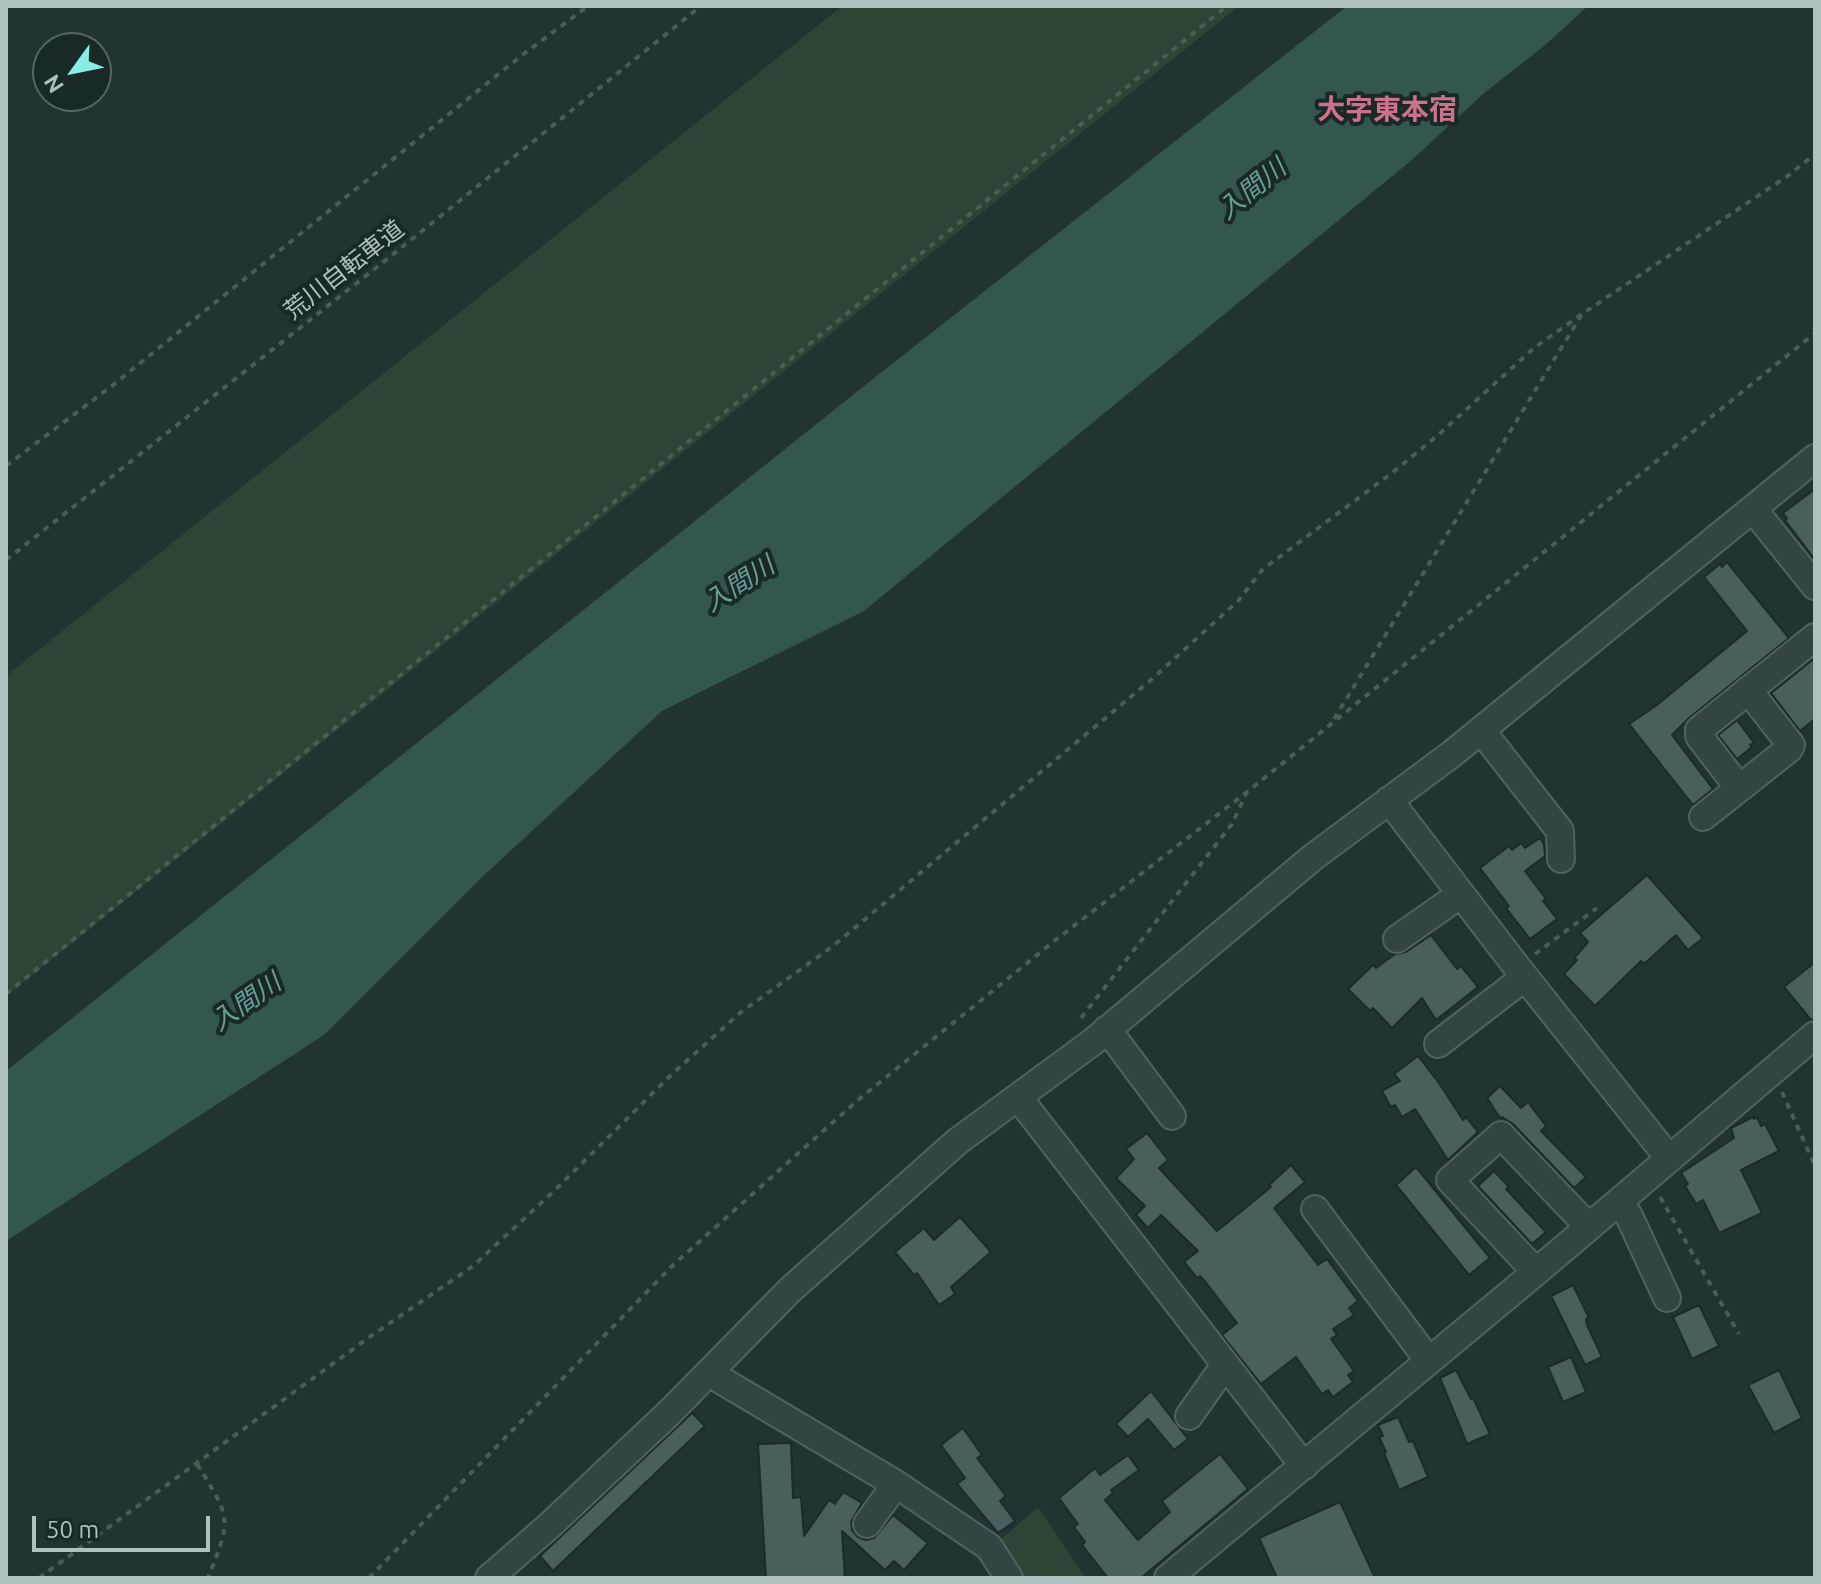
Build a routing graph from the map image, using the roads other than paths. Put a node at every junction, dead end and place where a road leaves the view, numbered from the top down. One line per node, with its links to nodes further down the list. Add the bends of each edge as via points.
1 (1815, 458): 2 (street)
2 (1753, 509): 3 (street); 6 (street)
3 (1815, 586)
4 (1815, 637): 5 (street)
5 (1748, 690): 7 (street, via 1699,730); 7 (street, via 1791,745)
6 (1481, 730): 8 (street); 10 (street, via 1560,831)
7 (1739, 788): 9 (street)
8 (1389, 800): 11 (street); 14 (street)
9 (1703, 817)
10 (1561, 859)
11 (1461, 894): 12 (street); 13 (street)
12 (1397, 939)
13 (1521, 972): 16 (street); 19 (street)
14 (1107, 1029): 17 (street); 18 (street)
15 (1815, 1035): 19 (street)
16 (1438, 1044)
17 (1018, 1097): 26 (street); 27 (street, via 958,1141 801,1280)
18 (1172, 1116)
19 (1668, 1157): 20 (street)
20 (1620, 1202): 22 (street); 24 (street)
21 (1315, 1209): 25 (street)
22 (1589, 1227): 23 (street); 23 (street, via 1501,1135 1450,1180)
23 (1536, 1272): 25 (street)
24 (1667, 1298)
25 (1429, 1361): 29 (street)
26 (1225, 1365): 28 (street); 29 (street)
27 (709, 1373): 30 (street); 32 (street)
28 (1189, 1416)
29 (1304, 1466): 34 (street)
30 (896, 1484): 31 (street); 33 (street, via 989,1547)
31 (867, 1524)
32 (489, 1578)
33 (1009, 1578)
34 (1168, 1578)

